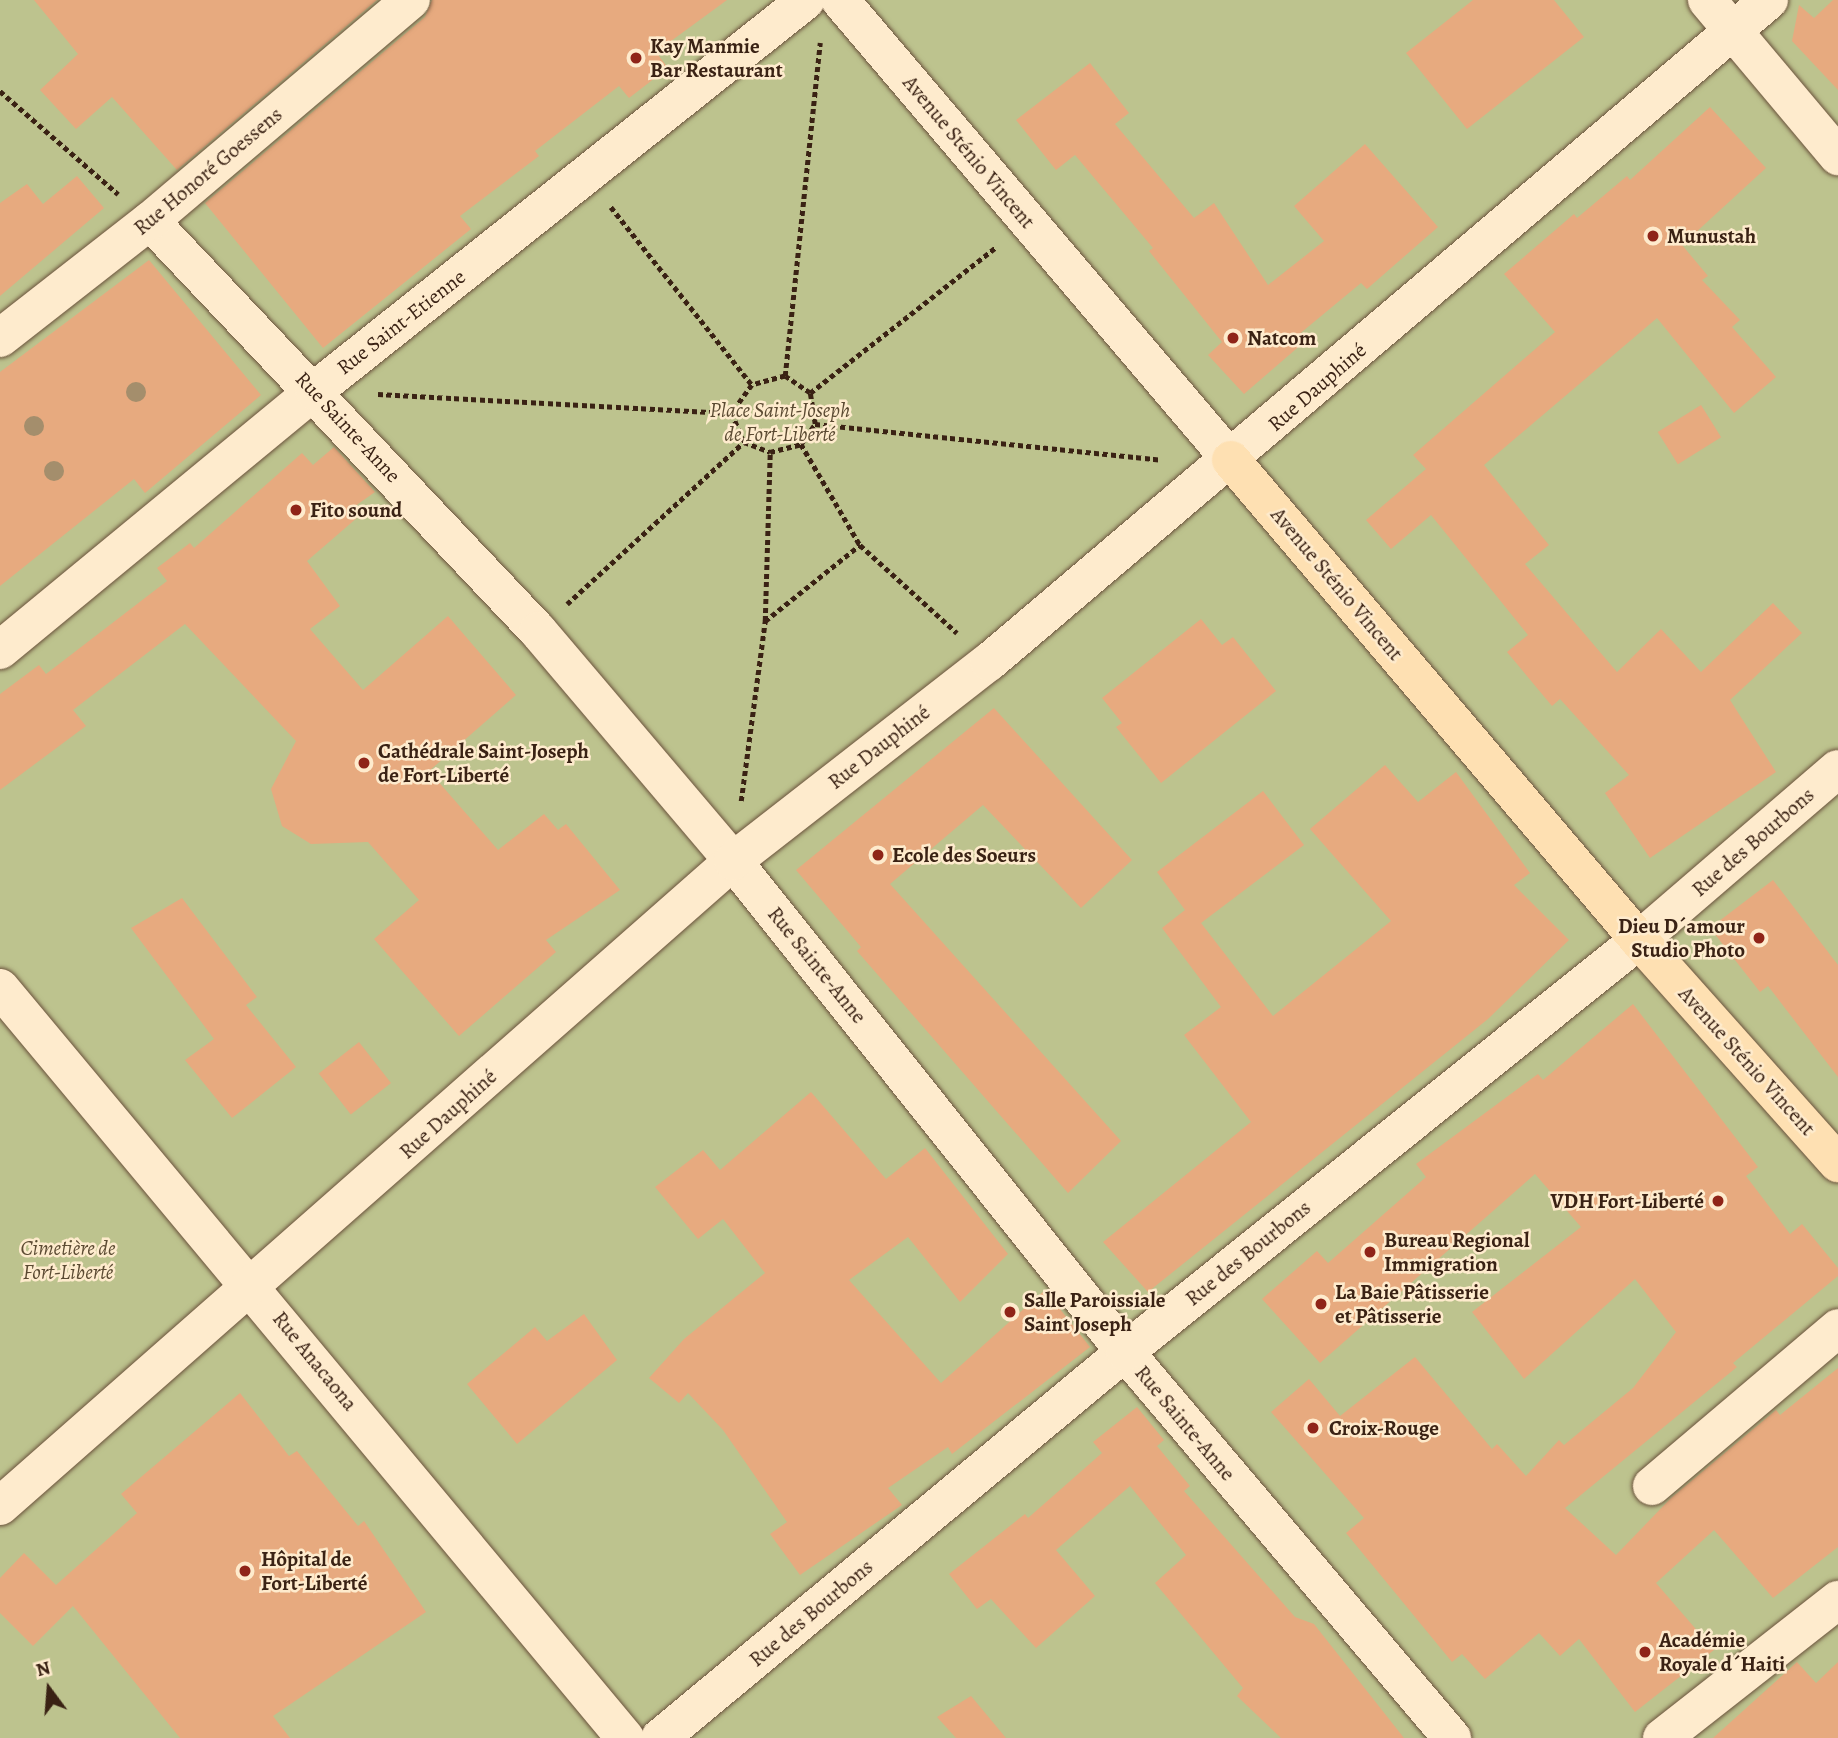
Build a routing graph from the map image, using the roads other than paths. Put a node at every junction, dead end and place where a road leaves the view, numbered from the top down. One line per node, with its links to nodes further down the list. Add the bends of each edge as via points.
1 (411, 0): 7 (street, Rue Honoré Goessens)
2 (1707, 0): 5 (street)
3 (1769, 0): 5 (street, Rue Dauphiné)
4 (823, 9): 9 (street, Rue Saint-Etienne, via 587,176); 10 (street, Avenue Sténio Vincent)
5 (1732, 30): 6 (street); 10 (street, Rue Dauphiné)
6 (1838, 156)
7 (150, 221): 8 (street, Rue Honoré Goessens); 9 (street, Rue Sainte-Anne)
8 (0, 338)
9 (314, 391): 11 (street, Rue Saint-Etienne); 13 (street, Rue Sainte-Anne, via 538,631)
10 (1231, 460): 13 (street, Rue Dauphiné, via 989,662); 14 (main road, Avenue Sténio Vincent)
11 (0, 650)
12 (1838, 769): 14 (street, Rue des Bourbons)
13 (733, 861): 17 (street, Rue Dauphiné); 19 (street, Rue Sainte-Anne)
14 (1639, 940): 16 (main road, Avenue Sténio Vincent); 19 (street, Rue des Bourbons)
15 (0, 988): 17 (street, Rue Anacaona)
16 (1838, 1163)
17 (253, 1287): 21 (street, Rue Dauphiné); 23 (street, Rue Anacaona)
18 (1838, 1328): 20 (street)
19 (1125, 1352): 24 (street, Rue des Bourbons); 25 (street, Rue Sainte-Anne)
20 (1651, 1486)
21 (0, 1506)
22 (1838, 1600): 26 (street)
23 (625, 1738)
24 (660, 1738)
25 (1452, 1738)
26 (1662, 1738)

